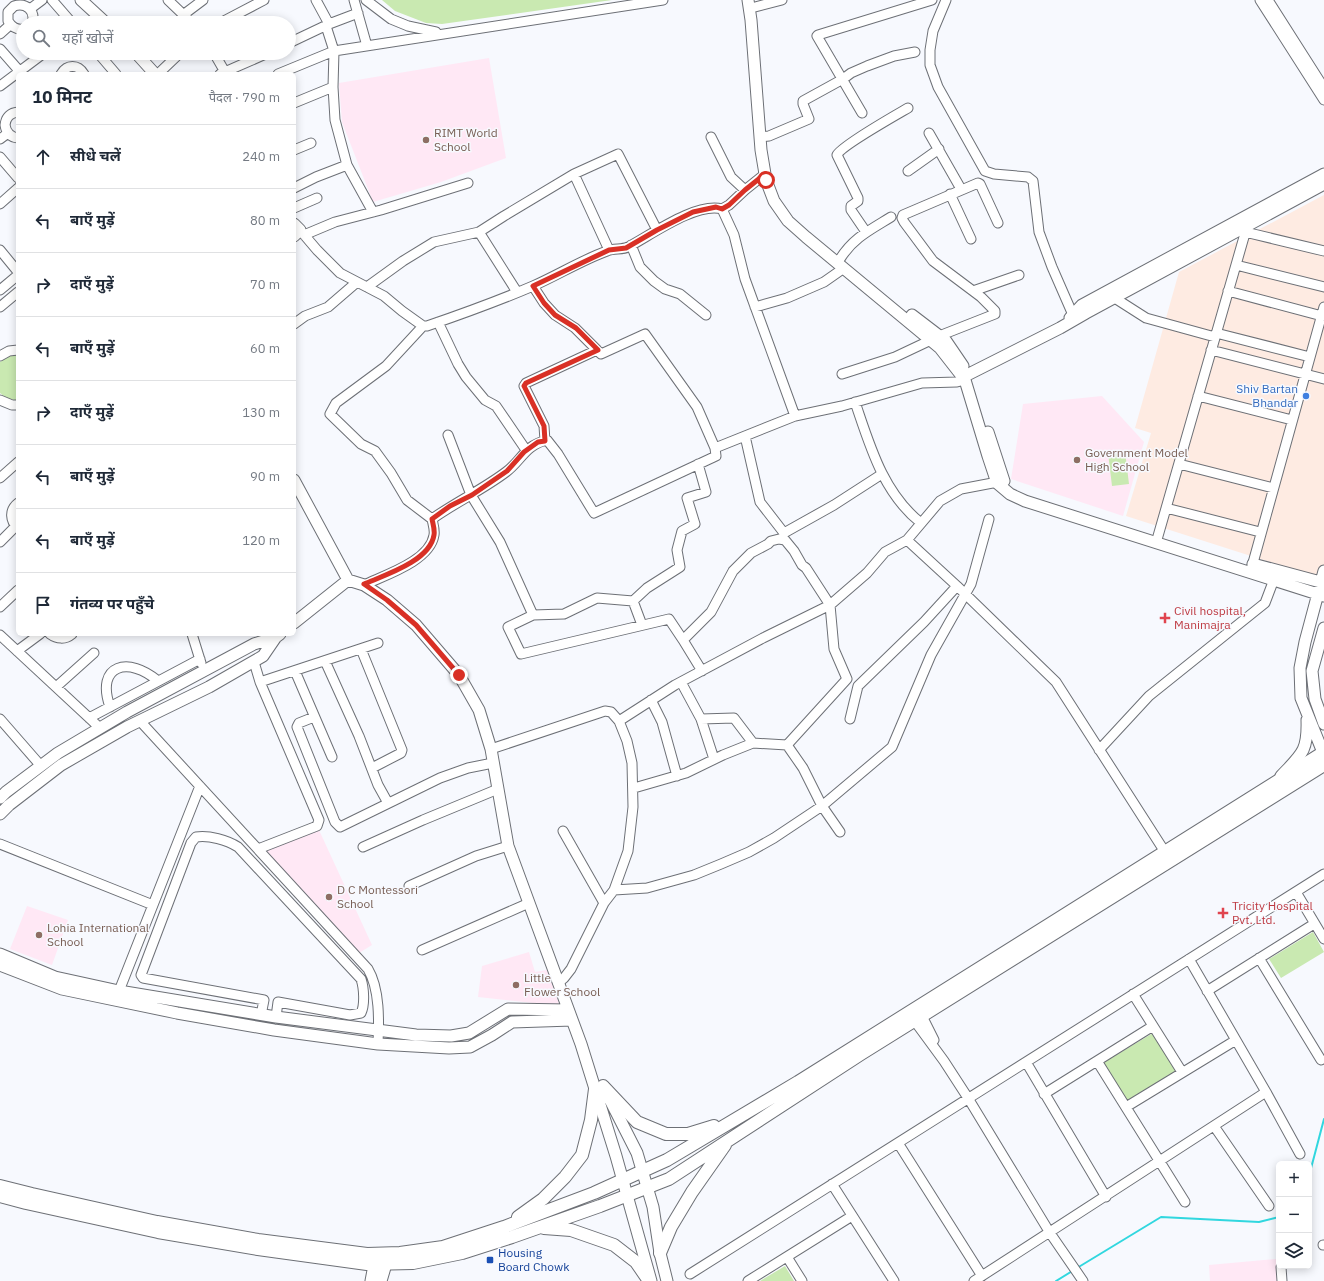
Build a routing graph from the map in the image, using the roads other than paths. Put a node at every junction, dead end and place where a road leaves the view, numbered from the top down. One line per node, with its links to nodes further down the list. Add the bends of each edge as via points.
1 (42, 0): 17 (street)
2 (52, 0): 21 (street)
3 (81, 0): 22 (street)
4 (168, 0): 19 (street)
5 (203, 0): 19 (street)
6 (264, 0): 23 (street)
7 (316, 0): 25 (street)
8 (354, 0): 18 (street)
9 (366, 0): 28 (street, via 391,19)
10 (663, 0): 28 (street)
11 (782, 0): 16 (street)
12 (932, 0): 51 (street, via 818,35)
13 (946, 0): 120 (street, via 933,32 930,50 930,65 938,87 985,171 1028,177 1032,181 1039,232)
14 (1260, 0): 55 (street)
15 (1268, 0): 54 (street)
16 (752, 2): 64 (street, via 757,22)
17 (30, 9): 20 (street); 24 (street, via 18,4 11,9 8,17)
18 (358, 13): 25 (street); 30 (street)
19 (183, 15)
20 (33, 16)
21 (66, 16)
22 (98, 16)
23 (233, 16)
24 (10, 25): 26 (street); 27 (street)
25 (327, 25): 29 (street); 32 (street)
26 (16, 28)
27 (0, 34)
28 (445, 34): 30 (street)
29 (296, 40)
30 (367, 46): 32 (street)
31 (0, 49): 40 (street)
32 (334, 51): 49 (street); 53 (street)
33 (915, 52): 51 (street, via 894,56 867,66)
34 (36, 60): 41 (street)
35 (104, 60): 44 (street)
36 (142, 60): 45 (street)
37 (172, 60): 46 (street)
38 (217, 60): 47 (street)
39 (252, 60): 48 (street)
40 (19, 72)
41 (21, 72)
42 (62, 72): 43 (street, via 72,66 80,68)
43 (83, 72)
44 (114, 72)
45 (153, 72)
46 (157, 72)
47 (223, 72)
48 (225, 72)
49 (283, 72)
50 (16, 76): 52 (street)
51 (843, 79): 59 (street); 64 (street, via 803,100 809,119)
52 (0, 86)
53 (333, 87): 56 (street); 70 (street, via 335,120)
54 (1324, 88)
55 (1324, 100)
56 (296, 102)
57 (908, 108): 95 (street, via 839,151 837,155 858,198 851,206 851,210)
58 (16, 113): 60 (street, via 6,120)
59 (862, 113)
60 (8, 133): 62 (street); 65 (street)
61 (930, 133): 68 (street)
62 (16, 137)
63 (711, 137): 81 (street, via 731,177)
64 (763, 137): 73 (street); 101 (street, via 770,175 779,197 792,214)
65 (0, 139)
66 (311, 143): 67 (street)
67 (296, 149)
68 (939, 149): 71 (street); 79 (street)
69 (0, 157): 75 (street)
70 (347, 165): 78 (street); 87 (street)
71 (908, 171)
72 (574, 174): 92 (street, via 618,154); 94 (street); 99 (street)
73 (765, 174): 81 (street); 101 (street, via 774,201 788,220)
74 (1324, 174): 88 (street)
75 (16, 176)
76 (468, 183): 87 (street)
77 (1324, 184): 91 (street)
78 (296, 187)
79 (961, 189): 82 (street); 90 (street, via 980,184)
80 (16, 190): 84 (street)
81 (745, 190): 86 (street)
82 (950, 194): 96 (street); 111 (street, via 903,215 902,218 933,261)
83 (317, 198): 85 (street)
84 (0, 204)
85 (296, 207)
86 (722, 209): 92 (street, via 716,207 693,212); 117 (street, via 734,235 745,279)
87 (373, 212): 93 (street)
88 (1250, 214): 91 (street); 115 (street)
89 (891, 217): 95 (street)
90 (998, 223)
91 (1246, 229): 100 (street); 102 (street); 115 (street)
92 (657, 230): 97 (street)
93 (298, 231): 106 (street, via 340,273)
94 (479, 232): 108 (street, via 434,242); 113 (street)
95 (866, 232): 101 (street, via 850,244)
96 (970, 239)
97 (631, 245): 99 (street); 119 (street, via 640,267 654,281 665,290 680,294)
98 (0, 250): 103 (street)
99 (609, 250): 107 (street)
100 (1324, 251)
101 (842, 264): 117 (street, via 824,282 787,298); 126 (street)
102 (1236, 265): 109 (street); 112 (street)
103 (16, 270)
104 (1019, 275): 111 (street)
105 (16, 277): 110 (street)
106 (357, 282): 108 (street); 122 (street, via 328,307)
107 (533, 286): 113 (street); 128 (street, via 555,315 576,328)
108 (367, 287): 123 (street, via 384,296)
109 (1324, 287)
110 (0, 290)
111 (973, 291): 126 (street, via 995,311 995,314)
112 (1228, 291): 118 (street); 125 (street)
113 (517, 292): 121 (street)
114 (16, 294): 116 (street)
115 (1110, 295): 120 (street, via 1082,305); 124 (street); 125 (street, via 1146,318)
116 (0, 307)
117 (756, 307): 140 (street)
118 (1323, 311): 131 (street)
119 (706, 315)
120 (1073, 315): 124 (street)
121 (438, 322): 123 (street); 146 (street, via 466,377 485,400 496,406)
122 (296, 323)
123 (423, 326): 158 (street, via 386,366 336,403 330,414 361,444 375,451 407,500)
124 (1060, 328): 134 (street)
125 (1216, 335): 129 (street); 131 (street)
126 (935, 338): 133 (street, via 895,357); 134 (street, via 946,341)
127 (16, 350): 130 (street)
128 (598, 350): 144 (street, via 524,386 544,426); 145 (street, via 601,354 645,334 697,407)
129 (1211, 350): 132 (street); 136 (street)
130 (0, 356)
131 (1310, 357): 132 (street)
132 (1305, 373): 135 (street); 141 (street)
133 (842, 374)
134 (965, 377): 138 (street, via 957,382 922,384); 152 (street)
135 (1324, 379)
136 (1198, 396): 141 (street); 149 (street)
137 (0, 400): 139 (street)
138 (855, 402): 140 (street); 150 (street)
139 (16, 406)
140 (795, 416): 143 (street)
141 (1292, 420): 154 (street)
142 (448, 435): 155 (street)
143 (745, 436): 145 (street); 150 (street, via 760,502 784,533)
144 (545, 441): 146 (street, via 538,442); 148 (street, via 547,440 558,454 594,513)
145 (715, 448): 148 (street, via 716,456)
146 (526, 450): 155 (street, via 507,471)
147 (16, 464): 151 (street)
148 (698, 464): 177 (street, via 706,492 687,498 695,524 682,530 677,550 680,567 647,588)
149 (1179, 464): 154 (street); 157 (street)
150 (882, 474): 160 (street, via 895,497 909,514)
151 (0, 478)
152 (1001, 482): 160 (street, via 961,489 940,501); 166 (street, via 1010,494 1025,501)
153 (296, 484): 170 (street)
154 (1273, 488): 163 (street)
155 (472, 495): 158 (street); 180 (street, via 500,542)
156 (16, 505): 161 (street, via 11,516)
157 (1166, 508): 163 (street); 166 (street)
158 (432, 519): 172 (street, via 434,534 430,547 412,563)
159 (989, 519): 175 (street, via 971,584)
160 (921, 523): 164 (street)
161 (16, 526)
162 (16, 528): 165 (street)
163 (1260, 532): 167 (street)
164 (907, 540): 173 (street); 178 (street, via 885,552 867,573)
165 (0, 542)
166 (1156, 543): 167 (street)
167 (1251, 568): 168 (street); 171 (street)
168 (1278, 570): 169 (street); 171 (street)
169 (1323, 579): 176 (street)
170 (348, 580): 172 (street); 181 (street)
171 (1274, 581): 176 (street); 223 (street, via 1265,603 1149,696)
172 (364, 584): 222 (street, via 416,625 459,675 479,710)
173 (957, 586): 175 (street); 213 (street, via 858,686)
174 (16, 592): 179 (street)
175 (965, 594): 223 (street, via 1056,682); 237 (street, via 931,655 892,748)
176 (1321, 595): 209 (street, via 1305,642 1300,668 1301,698)
177 (633, 601): 180 (street, via 597,598 564,614); 182 (street)
178 (830, 605): 190 (street, via 794,551 785,540 779,539 752,553 733,571 711,612); 199 (street); 221 (street, via 834,649 847,679)
179 (0, 607)
180 (533, 615): 182 (street, via 508,627 521,654)
181 (296, 621)
182 (642, 624): 190 (street, via 669,619)
183 (1324, 628): 208 (street, via 1312,671 1315,699)
184 (0, 635): 193 (street)
185 (37, 636): 193 (street)
186 (53, 636): 187 (street, via 64,638)
187 (68, 636)
188 (193, 636): 195 (street)
189 (278, 636): 197 (street, via 263,656); 200 (street, via 254,644)
190 (683, 640): 199 (street)
191 (378, 643): 192 (street)
192 (361, 649): 196 (street); 229 (street, via 402,750 401,753)
193 (17, 651): 204 (street)
194 (94, 653): 204 (street)
195 (200, 659): 200 (street); 201 (street)
196 (325, 661): 198 (street); 229 (street)
197 (254, 662): 202 (street); 205 (street)
198 (294, 671): 202 (street); 210 (street)
199 (702, 671): 203 (street)
200 (204, 672): 205 (street); 218 (street)
201 (158, 681): 207 (street); 207 (street, via 133,667 115,669 109,674 106,682)
202 (260, 682): 244 (street, via 319,820 317,826)
203 (681, 682): 206 (street); 212 (street)
204 (56, 687): 211 (street)
205 (209, 687): 215 (street)
206 (651, 700): 216 (street); 230 (street, via 662,722)
207 (110, 707): 211 (street)
208 (1321, 710): 217 (street)
209 (1306, 711): 224 (street); 231 (street, via 1307,738 1301,755)
210 (314, 717): 225 (street); 236 (street, via 299,723 297,727 337,825 340,826)
211 (89, 718): 218 (street)
212 (701, 719): 220 (street, via 734,718); 226 (street)
213 (850, 719)
214 (0, 720): 228 (street)
215 (140, 721): 219 (street); 232 (street)
216 (619, 721): 222 (street, via 611,712 604,711); 233 (street, via 628,741)
217 (1324, 724)
218 (100, 728): 219 (street); 228 (street)
219 (109, 737): 238 (street, via 61,765)
220 (753, 743): 221 (street); 226 (street)
221 (787, 745): 237 (street, via 803,768)
222 (491, 749): 227 (street)
223 (1100, 750): 245 (street)
224 (1324, 756): 231 (main road); 268 (main road)
225 (332, 758)
226 (714, 759): 230 (street)
227 (494, 763): 234 (street); 236 (street, via 468,768 440,778)
228 (41, 766): 235 (street)
229 (372, 768): 236 (street)
230 (677, 776): 233 (street)
231 (1272, 785): 245 (main road)
232 (200, 786): 244 (street); 252 (street)
233 (634, 788): 248 (street, via 628,851)
234 (498, 789): 242 (street); 243 (street)
235 (0, 798)
236 (388, 803)
237 (822, 806): 240 (street); 248 (street, via 774,838 721,864 655,886)
238 (0, 814)
239 (563, 831): 251 (street)
240 (840, 832)
241 (0, 844): 252 (street)
242 (508, 846): 247 (street, via 476,856); 250 (street)
243 (363, 847)
244 (258, 849): 273 (street, via 368,969 376,990)
245 (1165, 852): 268 (main road)
246 (1324, 874): 249 (street)
247 (409, 886)
248 (614, 890): 251 (street)
249 (1296, 892): 253 (street); 258 (street)
250 (529, 903): 255 (street); 261 (street)
251 (604, 903): 261 (street, via 571,969)
252 (153, 905): 262 (street)
253 (1314, 924): 254 (street); 257 (street)
254 (1324, 939)
255 (422, 950)
256 (0, 954): 260 (street)
257 (1259, 958): 263 (street); 276 (street)
258 (1189, 960): 263 (street); 264 (street)
259 (0, 965): 260 (street)
260 (54, 981): 262 (street); 275 (street, via 62,988 177,1013 274,1030)
261 (558, 983): 267 (street)
262 (119, 991): 269 (street)
263 (1207, 991): 274 (street)
264 (1133, 994): 272 (street); 278 (street)
265 (264, 1000): 266 (street); 266 (street, via 143,978 141,975 191,843 196,837 231,842 238,847 362,982 362,1010 356,1015); 269 (street)
266 (278, 1002): 270 (street)
267 (568, 1010): 271 (street); 273 (street, via 508,1009 469,1033 451,1036)
268 (916, 1014): 283 (street); 285 (main road); 287 (main road)
269 (261, 1015): 270 (street)
270 (276, 1017): 273 (street)
271 (572, 1020): 275 (street, via 512,1022 470,1047); 280 (street)
272 (1153, 1026): 277 (street); 279 (street)
273 (379, 1031): 275 (street)
274 (1236, 1040): 279 (street); 281 (street)
275 (378, 1044)
276 (1321, 1060)
277 (1097, 1061): 282 (street); 284 (street)
278 (1026, 1062): 282 (street); 283 (street)
279 (1182, 1072): 284 (street)
280 (599, 1087): 285 (main road, via 637,1122 666,1134 688,1134); 291 (street, via 637,1153); 292 (street); 302 (main road, via 582,1155 543,1199)
281 (1266, 1092): 286 (street); 289 (street)
282 (1044, 1094): 298 (street)
283 (968, 1098): 288 (street); 304 (street)
284 (1126, 1106): 290 (street)
285 (732, 1122): 291 (main road)
286 (1214, 1126): 290 (street); 300 (street)
287 (730, 1139): 295 (main road, via 669,1179); 305 (main road, via 692,1192 671,1227)
288 (898, 1143): 293 (street); 310 (street)
289 (1300, 1154)
290 (1160, 1162): 298 (street); 299 (street)
291 (642, 1171): 292 (main road); 295 (street)
292 (623, 1180): 297 (street); 302 (main road)
293 (832, 1184): 301 (street); 309 (street)
294 (0, 1186): 302 (main road, via 157,1222 258,1240 367,1254 400,1253 443,1247)
295 (647, 1188): 297 (main road); 305 (street, via 653,1207)
296 (0, 1196): 307 (main road, via 158,1232 258,1249)
297 (627, 1196): 303 (main road); 313 (street)
298 (1106, 1197): 304 (street)
299 (1185, 1202)
300 (1268, 1206)
301 (852, 1216): 306 (street); 317 (street)
302 (504, 1228)
303 (539, 1228): 307 (main road, via 462,1253 413,1262); 313 (main road, via 571,1230 614,1245 636,1262)
304 (1050, 1233): 310 (street); 319 (street)
305 (660, 1253): 314 (street)
306 (787, 1256): 315 (street); 316 (street)
307 (380, 1264): 311 (street); 312 (street)
308 (1281, 1269): 320 (street)
309 (690, 1274)
310 (982, 1276): 318 (street)
311 (371, 1281)
312 (381, 1281)
313 (650, 1281)
314 (667, 1281)
315 (748, 1281)
316 (802, 1281)
317 (894, 1281)
318 (974, 1281)
319 (1083, 1281)
320 (1282, 1281)

